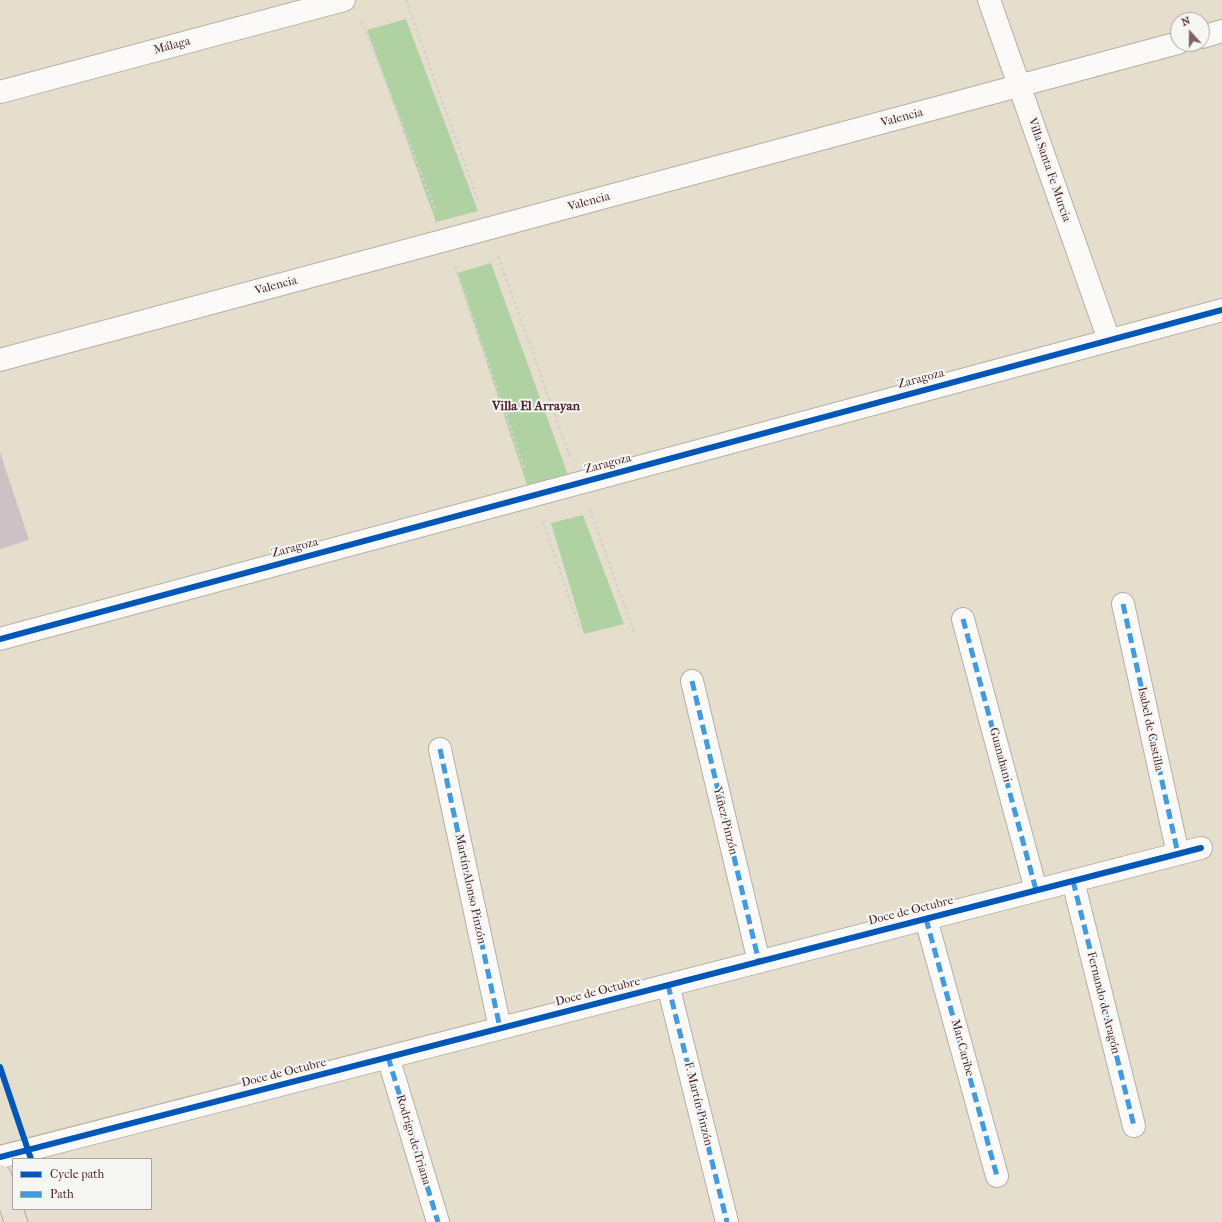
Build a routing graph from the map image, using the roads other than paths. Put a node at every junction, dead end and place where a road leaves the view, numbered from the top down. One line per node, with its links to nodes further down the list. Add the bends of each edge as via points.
1 (989, 0): 6 (street, Villa Santa Fe Murcia)
2 (352, 7): 7 (street, Málaga)
3 (1222, 31): 4 (street)
4 (1210, 35)
5 (1170, 45): 6 (street, Valencia)
6 (1019, 86): 9 (street, Villa Santa Fe Murcia); 10 (street, Valencia)
7 (0, 92)
8 (1222, 310): 9 (street, Zaragoza)
9 (1109, 340): 13 (street, Zaragoza)
10 (0, 360)
11 (1122, 604): 17 (street, Isabel de Castilla)
12 (963, 619): 19 (street, Guanahani)
13 (0, 639)
14 (692, 681): 21 (street, Yáñez Pinzón)
15 (440, 749): 23 (street, Martín Alonso Pinzón)
16 (1201, 848): 17 (street, Doce de Octubre)
17 (1178, 854): 18 (street, Doce de Octubre)
18 (1073, 881): 19 (street, Doce de Octubre); 25 (street, Fernando de Aragón)
19 (1036, 890): 20 (street, Doce de Octubre)
20 (926, 919): 21 (street, Doce de Octubre); 28 (street, Mar Caribe)
21 (759, 962): 22 (street, Doce de Octubre)
22 (668, 985): 23 (street, Doce de Octubre); 31 (street, F. Martín Pinzón)
23 (500, 1028): 24 (street, Doce de Octubre)
24 (388, 1057): 26 (street, Doce de Octubre); 30 (street, Rodrigo de Triana)
25 (1134, 1126)
26 (0, 1158)
27 (0, 1176): 29 (main road)
28 (997, 1176)
29 (16, 1222)
30 (438, 1222)
31 (727, 1222)

